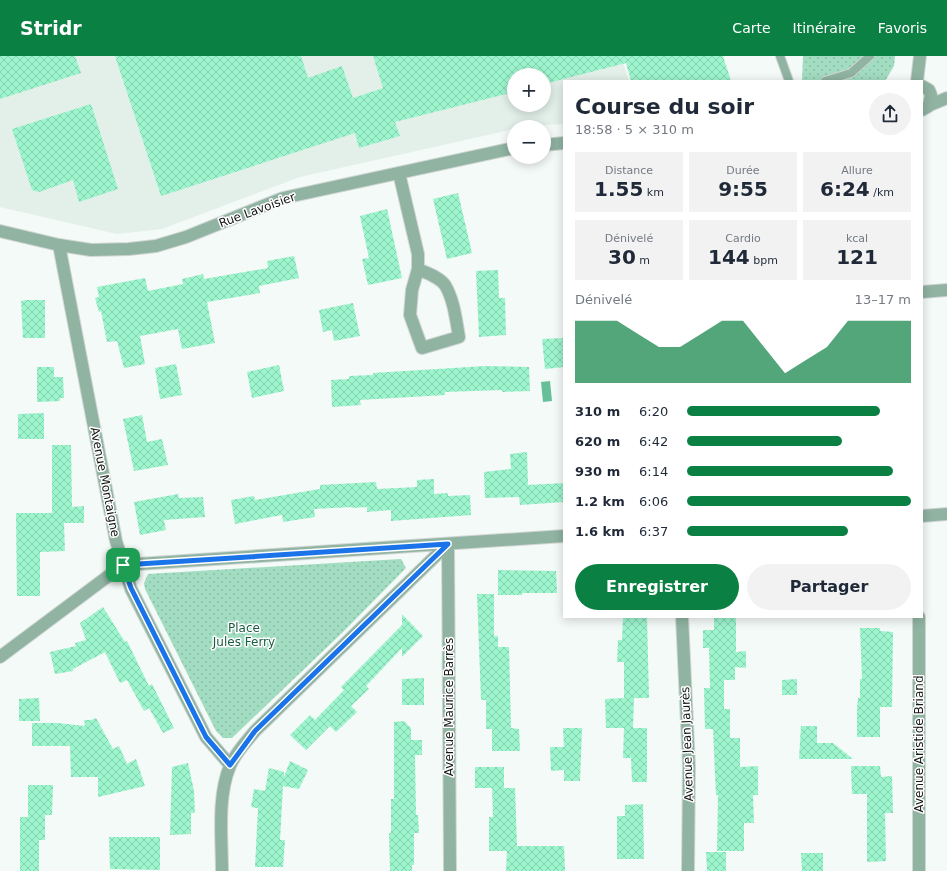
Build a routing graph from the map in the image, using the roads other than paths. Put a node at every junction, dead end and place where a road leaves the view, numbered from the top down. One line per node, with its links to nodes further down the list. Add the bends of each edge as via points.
1 (780, 56): 4 (lane)
2 (870, 56): 5 (lane, via 851,73)
3 (920, 56): 6 (street)
4 (788, 80)
5 (828, 80)
6 (917, 80)
7 (923, 87): 9 (street, via 931,95)
8 (947, 98): 9 (street)
9 (926, 108)
10 (563, 143): 11 (street)
11 (551, 144)
12 (507, 150): 13 (street, Rue Lavoisier)
13 (399, 173): 15 (street, Rue Lavoisier, via 283,198 186,237 156,246 91,250); 16 (street, via 418,254)
14 (0, 231): 15 (street, Rue Lavoisier)
15 (59, 245): 23 (street, Avenue Montaigne, via 116,541)
16 (418, 269): 16 (street, via 412,290 410,315 422,348 459,337 455,312 444,285 435,277)
17 (947, 290): 18 (street)
18 (923, 292)
19 (947, 514): 20 (street)
20 (923, 516)
21 (563, 536): 22 (street)
22 (448, 544): 23 (street); 27 (street, via 255,731); 29 (street, Avenue Maurice Barrès)
23 (123, 565): 26 (street); 27 (street, Avenue Montaigne, via 131,588 206,737)
24 (682, 618): 30 (street, Avenue Jean Jaurès, via 689,766)
25 (918, 618): 31 (street, Avenue Aristide Briand)
26 (0, 657)
27 (230, 765): 28 (street, via 224,786)
28 (222, 871)
29 (450, 871)
30 (688, 871)
31 (919, 871)

